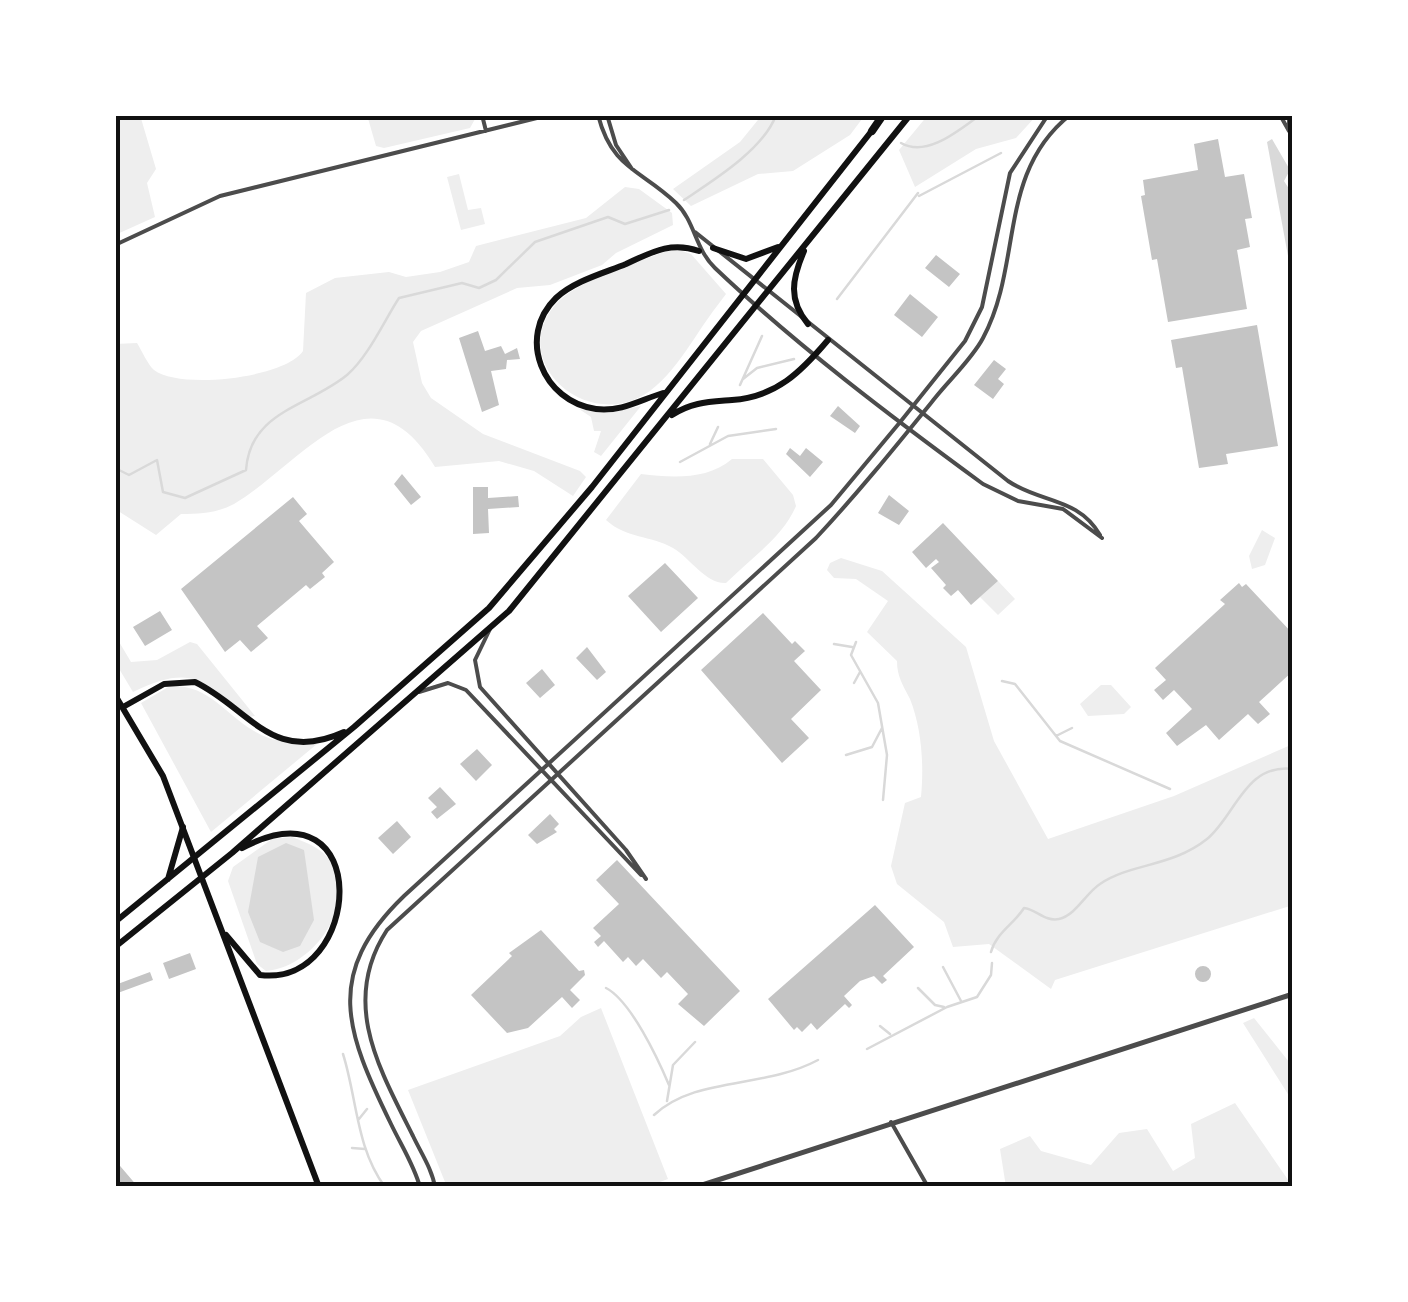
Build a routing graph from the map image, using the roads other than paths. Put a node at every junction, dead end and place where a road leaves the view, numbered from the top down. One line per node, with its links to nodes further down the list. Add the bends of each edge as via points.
1 (482, 115): 11 (street)
2 (550, 115): 11 (street)
3 (598, 115): 13 (street, via 612,153)
4 (607, 115): 13 (street, via 616,145)
5 (884, 115): 12 (highway)
6 (910, 115): 15 (main road)
7 (1048, 115): 28 (street, via 1010,172 982,308 966,341)
8 (1070, 115): 29 (street, via 1022,178 983,339)
9 (1280, 115): 10 (street, via 1289,131)
10 (1289, 115)
11 (486, 130): 16 (street, via 220,196)
12 (872, 131): 17 (main road)
13 (636, 172): 14 (street, via 678,204)
14 (691, 229): 18 (street); 19 (street)
15 (807, 243): 22 (main road); 24 (main road, via 793,284)
16 (115, 245)
17 (779, 247): 18 (main road, via 746,259); 20 (main road)
18 (713, 248): 20 (street)
19 (699, 250): 21 (street); 27 (main road, via 670,246 572,287 550,305 538,329 542,370 574,402 619,409)
20 (752, 280): 21 (main road); 22 (street)
21 (742, 292): 23 (street); 27 (main road)
22 (767, 292): 23 (main road); 24 (street)
23 (758, 304): 26 (street); 30 (main road)
24 (808, 324): 25 (street)
25 (828, 340): 26 (main road); 28 (street)
26 (817, 352): 30 (main road, via 773,390 692,404); 31 (street)
27 (666, 392): 37 (main road, via 488,608)
28 (913, 406): 29 (street); 31 (street)
29 (922, 414): 32 (street); 32 (street, via 1018,488 1076,508 1102,538 1062,509 994,491)
30 (667, 418): 33 (main road)
31 (901, 421): 32 (street); 38 (street, via 830,505)
32 (911, 428): 40 (street, via 816,538)
33 (490, 629): 34 (main road); 38 (street, via 474,660 476,680)
34 (419, 692): 39 (street, via 448,683 466,690); 43 (main road)
35 (115, 695): 36 (main road)
36 (122, 707): 37 (main road, via 179,680 212,690 252,725 279,738 316,740); 42 (main road, via 163,776)
37 (354, 728): 44 (main road)
38 (548, 764): 39 (street); 40 (street)
39 (540, 772): 41 (street); 53 (street, via 376,924 353,965 350,1001 359,1046)
40 (558, 774): 41 (street); 41 (street, via 646,879)
41 (549, 781): 54 (street, via 387,930 366,970 363,1003 372,1041)
42 (183, 827): 44 (main road); 46 (main road)
43 (232, 853): 45 (main road); 48 (main road, via 273,834 297,834 328,850 342,888 336,924 318,950 280,974 260,975)
44 (195, 858): 45 (main road); 46 (main road)
45 (203, 877): 48 (main road); 49 (main road)
46 (168, 880): 47 (main road)
47 (115, 922)
48 (226, 935): 52 (main road)
49 (115, 946)
50 (1293, 994): 51 (street)
51 (891, 1122): 55 (street); 56 (street)
52 (319, 1187)
53 (420, 1187)
54 (435, 1187)
55 (696, 1187)
56 (928, 1187)

